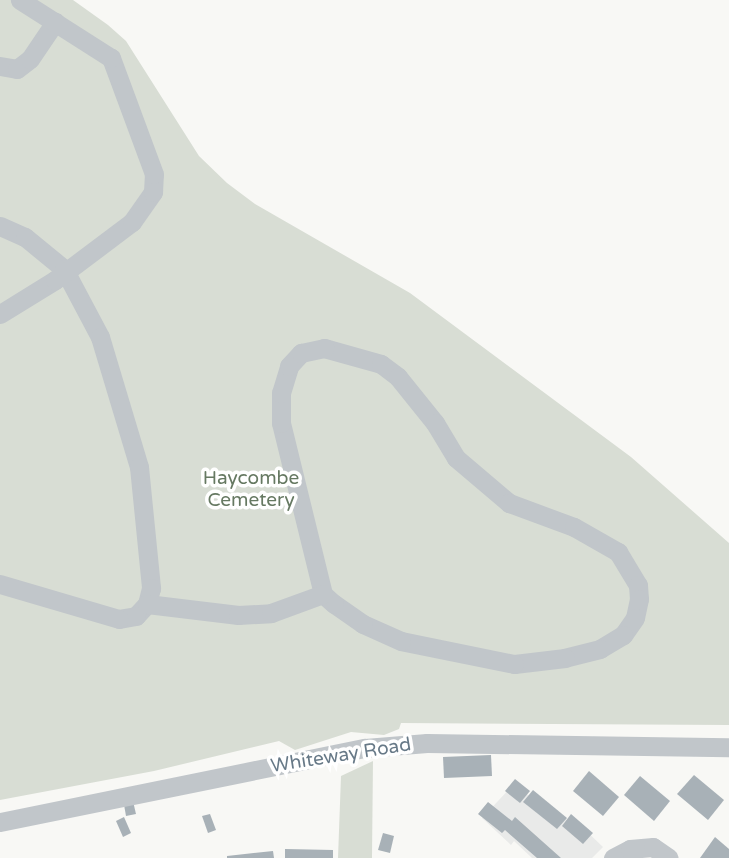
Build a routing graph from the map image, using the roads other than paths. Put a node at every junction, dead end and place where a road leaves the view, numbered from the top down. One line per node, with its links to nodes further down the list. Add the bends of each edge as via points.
1 (20, 0): 2 (street)
2 (55, 22): 3 (street, via 30,59 17,69); 5 (street, via 111,58 154,174 153,192 132,222)
3 (0, 66)
4 (0, 226): 5 (street, via 25,237)
5 (64, 269): 6 (street, via 55,280); 9 (street, via 108,359 139,467 150,556)
6 (0, 314)
7 (0, 584): 9 (street, via 119,619 136,616)
8 (324, 594): 8 (street, via 281,423 281,393 289,366 301,353 324,348 381,364 398,377 456,458 477,478 509,503 574,527 618,552 638,585 639,598 635,618 623,635 600,649 514,664 401,641 363,624); 9 (street, via 294,607 249,614)
9 (147, 604)
10 (729, 747): 11 (street, Whiteway Road, via 428,743 365,748)
11 (0, 822)
12 (613, 858): 13 (street, via 630,849 653,847)
13 (669, 858)

